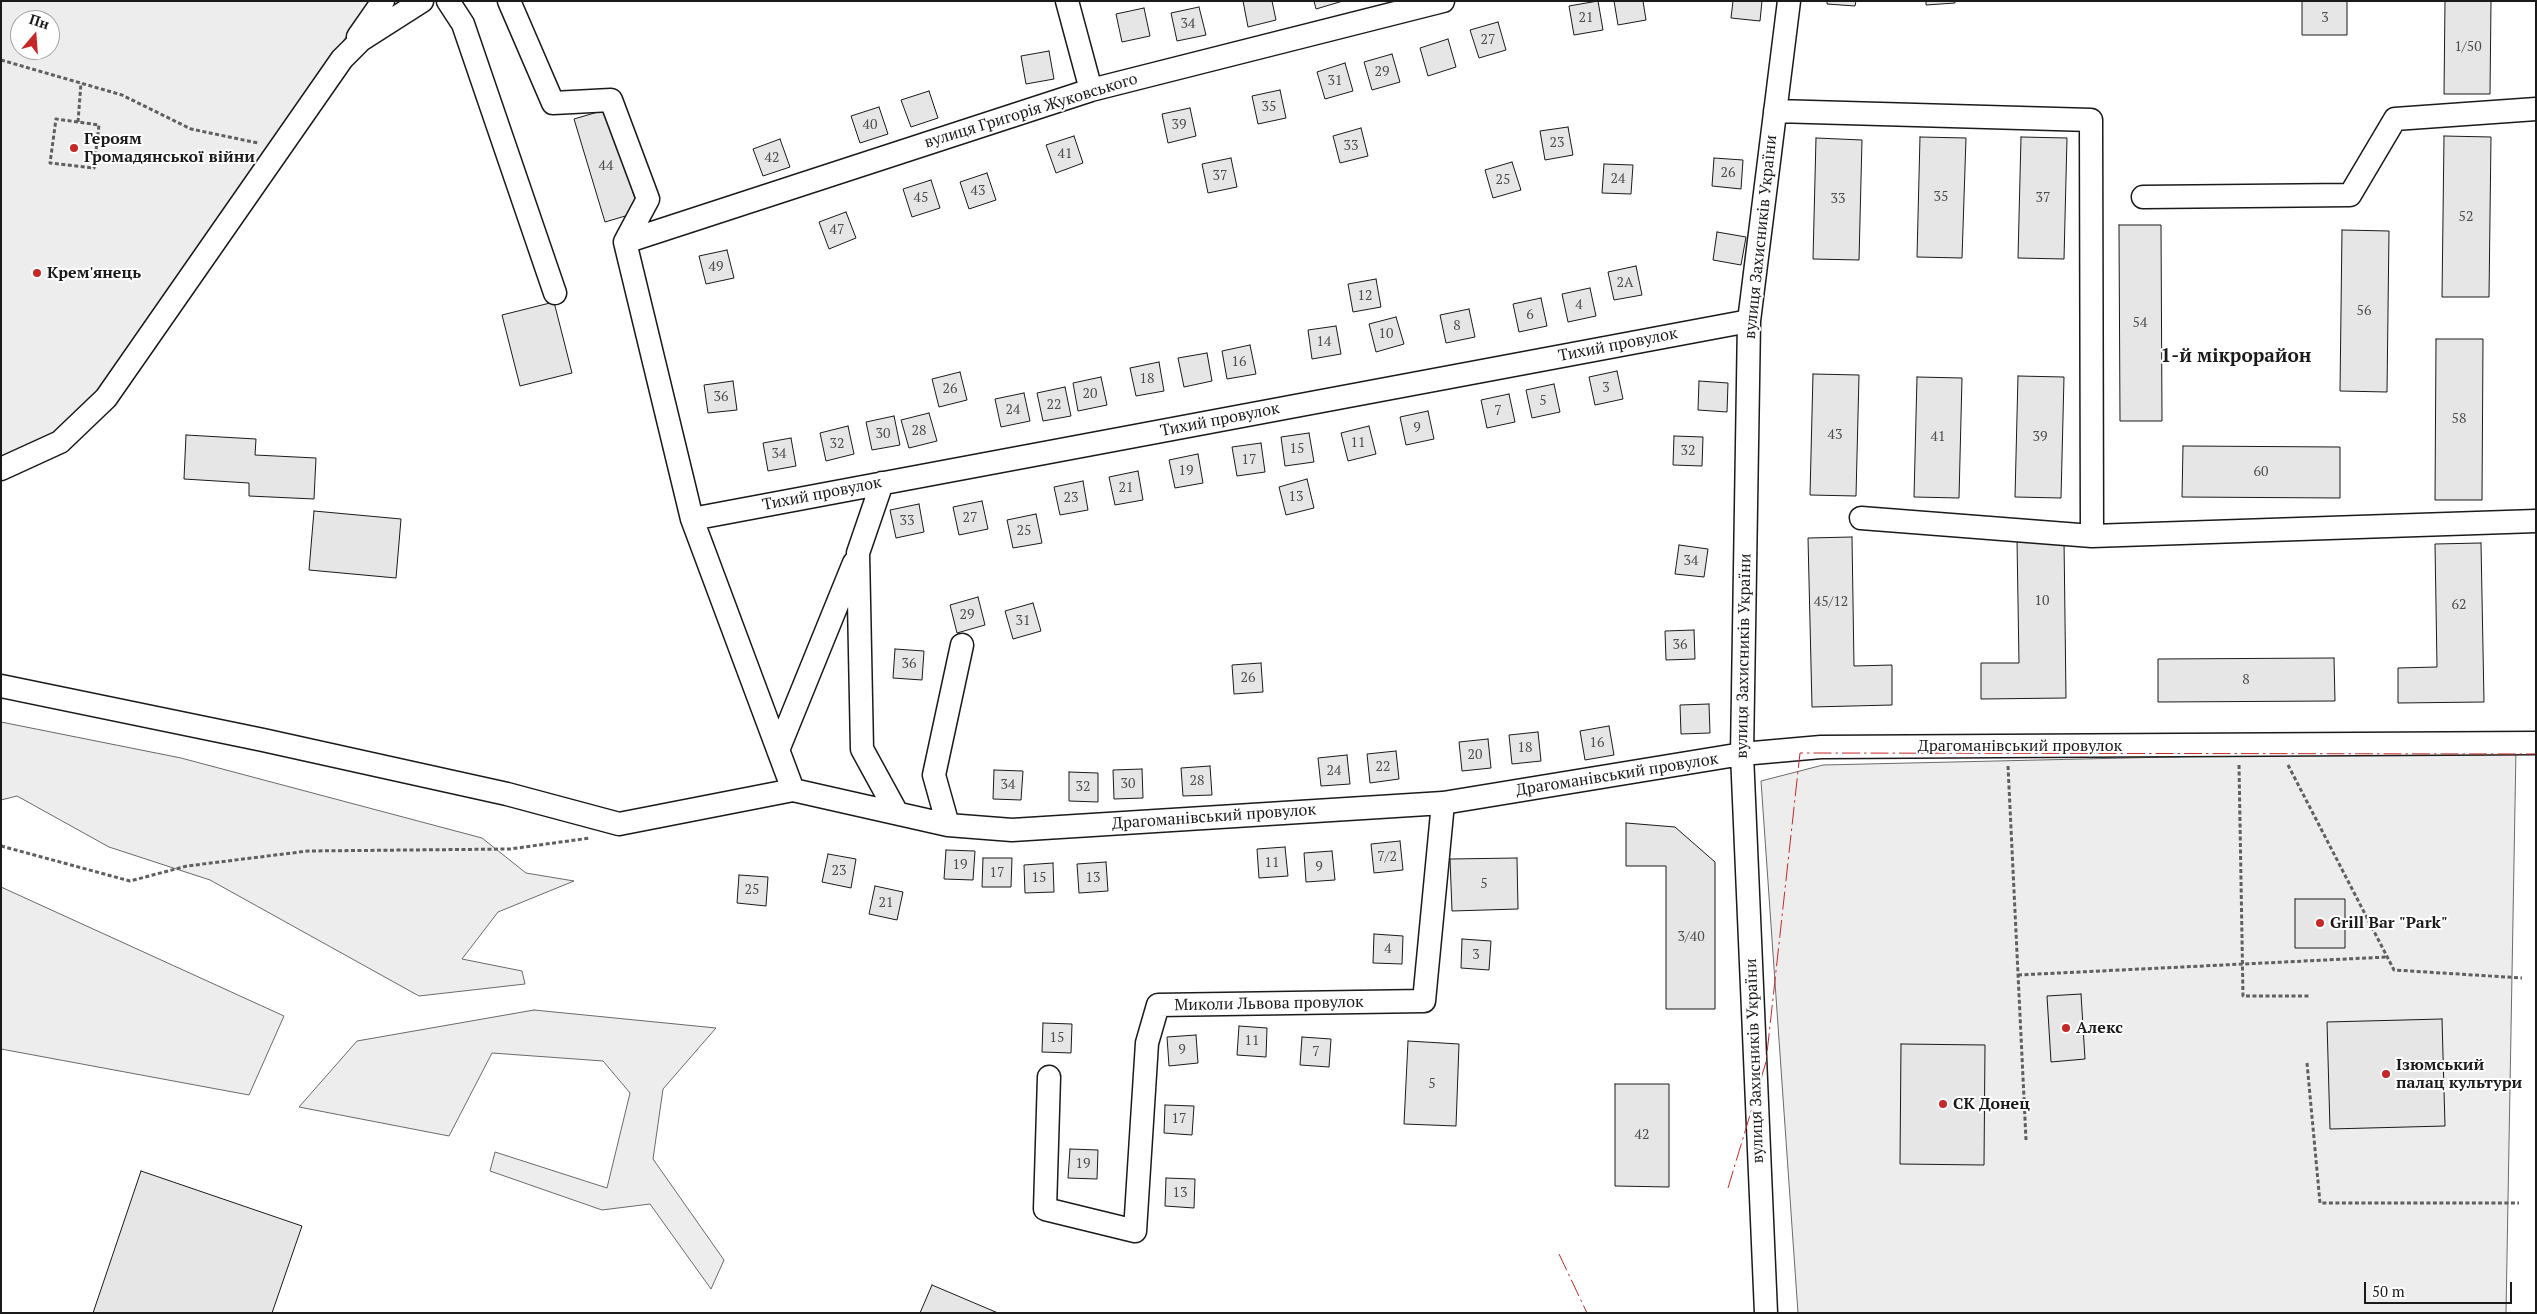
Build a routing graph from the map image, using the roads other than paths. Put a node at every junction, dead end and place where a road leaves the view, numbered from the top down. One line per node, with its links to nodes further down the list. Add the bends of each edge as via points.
1 (383, 1): 8 (street)
2 (422, 1): 8 (street, via 361,40)
3 (448, 1): 14 (street, via 463,24)
4 (509, 1): 13 (street, via 553,103 611,100 648,199)
5 (1068, 1): 9 (street)
6 (1443, 1): 9 (street, вулиця Григорія Жуковського)
7 (1788, 1): 11 (street, вулиця Захисників України)
8 (345, 56): 16 (street, via 106,398 60,442)
9 (1091, 90): 13 (street, вулиця Григорія Жуковського)
10 (2536, 109): 12 (street, via 2395,120 2350,194)
11 (1775, 111): 15 (street, вулиця Захисників України); 21 (street, via 2091,120)
12 (2143, 197)
13 (625, 242): 18 (street)
14 (555, 292)
15 (1749, 321): 17 (street, Тихий провулок); 27 (street, вулиця Захисників України)
16 (1, 469)
17 (882, 483): 18 (street, Тихий провулок); 22 (street)
18 (692, 518): 26 (street)
19 (1861, 518): 21 (street)
20 (2536, 521): 21 (street)
21 (2092, 536)
22 (858, 553): 26 (street); 30 (street, via 862,749)
23 (962, 645): 31 (street, via 934,775)
24 (1, 686): 28 (street, via 489,790 619,824)
25 (2536, 743): 27 (street, Драгоманівський провулок, via 1822,747)
26 (778, 750): 28 (street)
27 (1742, 754): 29 (street, Драгоманівський провулок); 33 (street, вулиця Захисників України)
28 (793, 790): 30 (street, Драгоманівський провулок)
29 (1442, 803): 31 (street, Драгоманівський провулок, via 1012,830); 32 (street, Миколи Львова провулок, via 1424,1001 1158,1005 1147,1042 1135,1231 1046,1209)
30 (897, 814): 31 (street, Драгоманівський провулок)
31 (948, 826)
32 (1049, 1077)
33 (1766, 1313)

